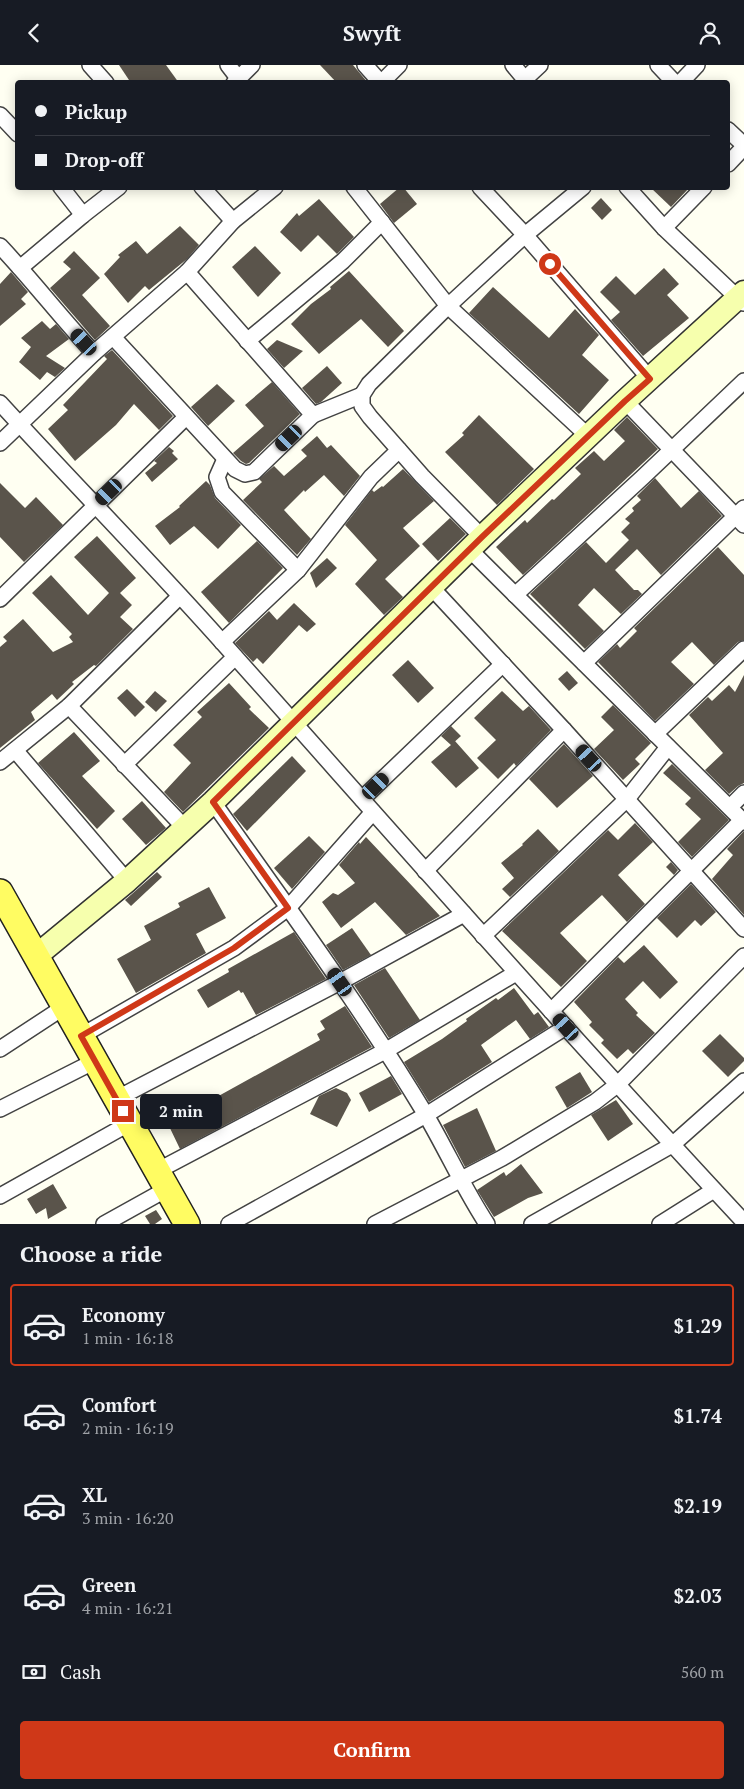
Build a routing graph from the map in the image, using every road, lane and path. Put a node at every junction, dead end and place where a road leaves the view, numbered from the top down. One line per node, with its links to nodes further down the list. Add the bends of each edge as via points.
1 (90, 65): 10 (street)
2 (228, 65): 11 (street)
3 (252, 65): 11 (street)
4 (365, 65): 12 (street)
5 (399, 65): 13 (street)
6 (513, 65): 14 (street)
7 (540, 65): 15 (street)
8 (658, 65): 16 (street)
9 (697, 65): 17 (street)
10 (103, 80)
11 (236, 80)
12 (379, 80)
13 (383, 80)
14 (526, 80)
15 (528, 80)
16 (672, 80)
17 (683, 80)
18 (0, 115): 19 (street)
19 (15, 131)
20 (730, 132): 21 (street)
21 (744, 146): 22 (street)
22 (730, 162)
23 (63, 190): 32 (street)
24 (115, 190): 32 (street)
25 (205, 190): 33 (street)
26 (271, 190): 33 (street)
27 (356, 190): 34 (street)
28 (483, 190): 36 (street)
29 (579, 190): 36 (street)
30 (630, 190): 35 (street)
31 (701, 190): 35 (street)
32 (83, 215): 38 (street)
33 (233, 221): 39 (street)
34 (382, 222): 41 (street); 43 (street, via 343,261)
35 (664, 228): 40 (street)
36 (525, 235): 41 (street); 45 (street)
37 (0, 246): 38 (street)
38 (20, 268): 44 (street)
39 (187, 272): 42 (street); 43 (street)
40 (742, 298): 45 (street)
41 (448, 306): 47 (street, via 369,384); 53 (street)
42 (113, 337): 44 (street); 51 (street)
43 (247, 341): 50 (street)
44 (94, 353): 52 (street)
45 (650, 379): 48 (street)
46 (744, 381): 55 (street)
47 (362, 395): 50 (street); 56 (street, via 362,406)
48 (625, 401): 53 (street); 55 (street)
49 (0, 403): 52 (street)
50 (312, 415): 57 (street, via 254,472 245,474)
51 (186, 417): 57 (street); 58 (street)
52 (20, 425): 54 (street); 58 (street)
53 (588, 436): 60 (street)
54 (0, 443)
55 (671, 449): 59 (street); 63 (street)
56 (399, 450): 60 (street); 61 (street, via 371,477)
57 (225, 459): 61 (street, via 217,477 222,492)
58 (96, 505): 64 (street); 65 (street)
59 (741, 516): 69 (street)
60 (476, 543): 62 (street); 63 (street)
61 (298, 570): 66 (street)
62 (432, 588): 70 (street); 72 (street)
63 (515, 595): 69 (street)
64 (180, 596): 66 (street); 71 (street)
65 (0, 599)
66 (222, 642): 68 (street)
67 (744, 649): 74 (street)
68 (235, 657): 72 (street); 78 (street)
69 (584, 663): 74 (street)
70 (503, 664): 73 (street); 80 (street)
71 (69, 706): 76 (street); 78 (street)
72 (293, 724): 80 (street); 82 (street)
73 (564, 730): 81 (street); 88 (street)
74 (655, 734): 75 (street)
75 (668, 747): 81 (street); 83 (street)
76 (15, 750): 77 (street); 89 (street)
77 (0, 762)
78 (124, 765): 86 (street)
79 (744, 793): 83 (street)
80 (362, 799): 84 (street)
81 (627, 799): 87 (street); 94 (street)
82 (213, 802): 86 (street); 91 (street)
83 (730, 807): 85 (street)
84 (373, 812): 88 (street); 91 (street)
85 (743, 821): 87 (street)
86 (184, 828): 89 (street)
87 (691, 870): 93 (street); 100 (street)
88 (425, 871): 92 (street)
89 (127, 881): 95 (street)
90 (0, 892): 95 (main road)
91 (288, 908): 98 (street); 102 (street, via 234,948)
92 (464, 914): 94 (street); 98 (street)
93 (744, 929)
94 (483, 935): 97 (street)
95 (36, 956): 99 (main road)
96 (744, 956): 107 (street)
97 (516, 973): 100 (street); 104 (street)
98 (340, 982): 104 (street); 108 (street)
99 (64, 1007): 102 (main road); 103 (street)
100 (551, 1011): 101 (street)
101 (566, 1027): 107 (street); 110 (street)
102 (81, 1036): 105 (main road)
103 (0, 1049)
104 (385, 1051): 110 (street); 113 (street)
105 (94, 1061): 108 (main road); 109 (street)
106 (744, 1081): 112 (street)
107 (617, 1085): 112 (street); 114 (street, via 595,1102)
108 (116, 1099): 111 (main road)
109 (0, 1109)
110 (426, 1115): 114 (street); 120 (street)
111 (130, 1123): 113 (main road); 116 (street)
112 (672, 1145): 115 (street); 123 (street)
113 (162, 1180): 118 (street); 119 (main road)
114 (462, 1180): 121 (street); 122 (street)
115 (714, 1190): 117 (street); 124 (street)
116 (0, 1196)
117 (744, 1222)
118 (104, 1224)
119 (187, 1224)
120 (228, 1224)
121 (375, 1224)
122 (487, 1224)
123 (532, 1224)
124 (660, 1224)

